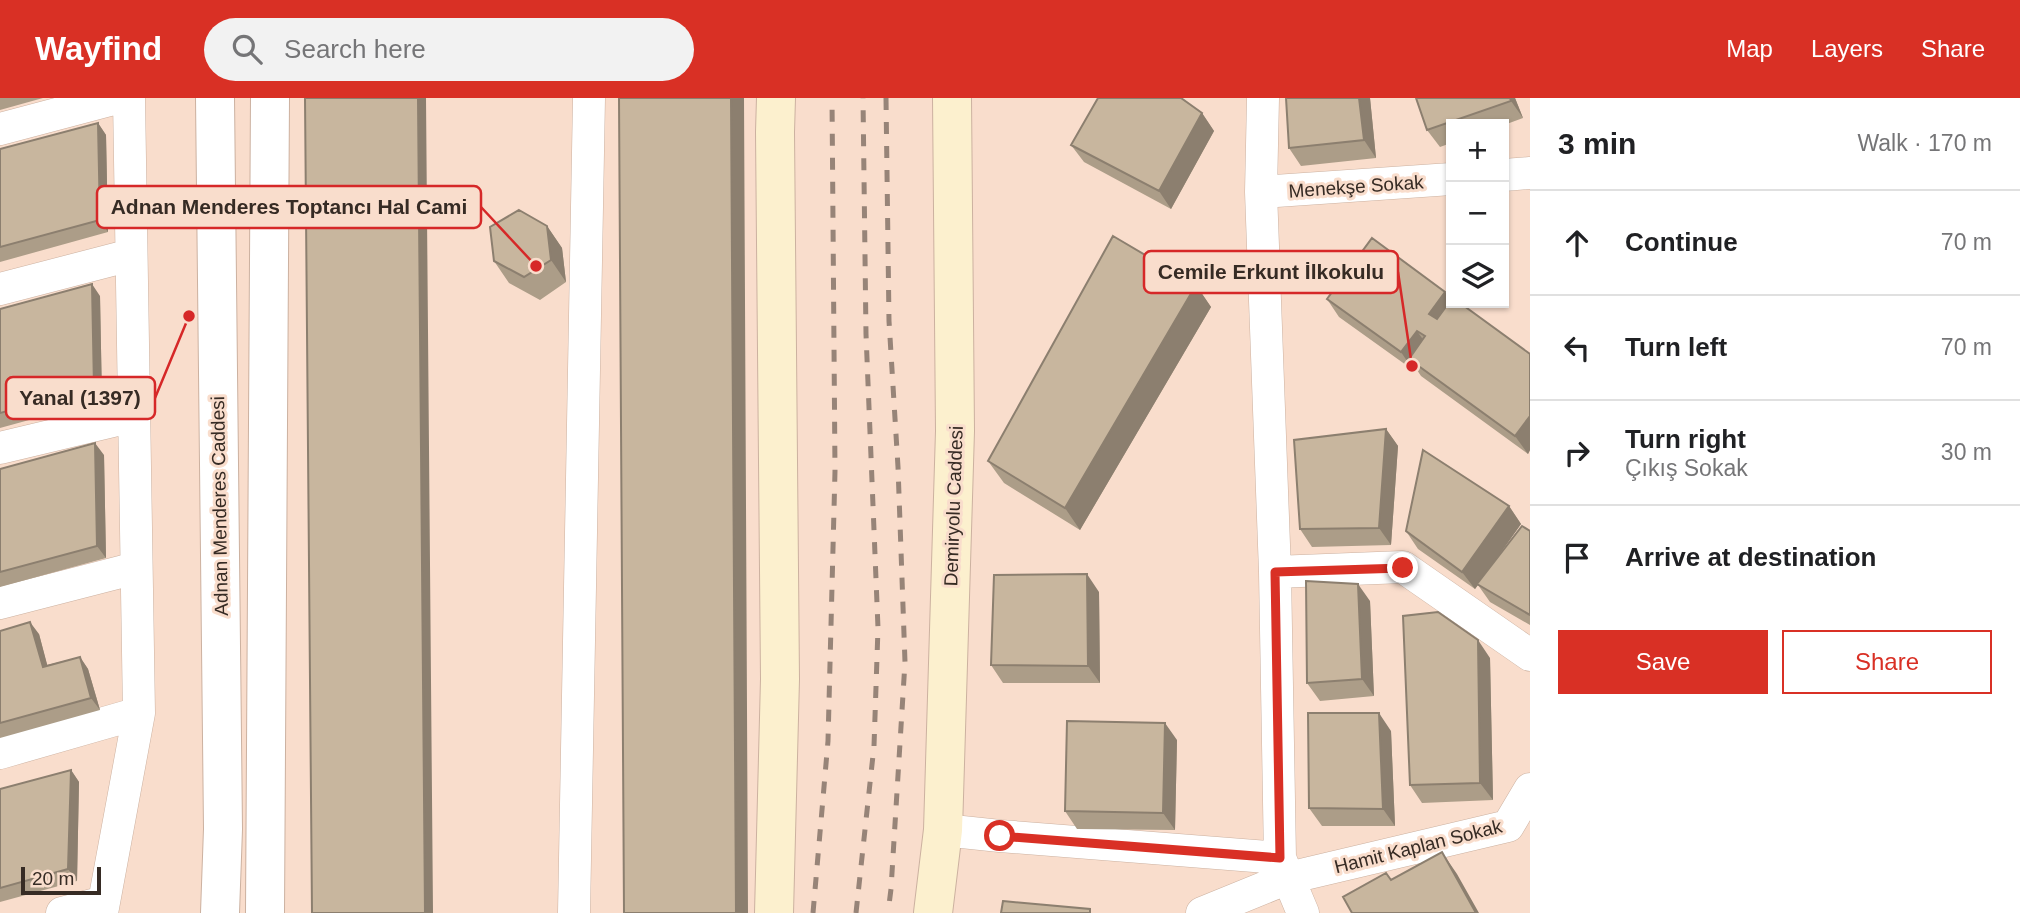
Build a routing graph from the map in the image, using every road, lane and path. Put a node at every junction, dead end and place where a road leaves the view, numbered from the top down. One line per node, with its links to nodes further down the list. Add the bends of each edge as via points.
1 (117, 98): 9 (street)
2 (129, 98): 14 (street)
3 (215, 98): 29 (street, Adnan Menderes Caddesi, via 223,816)
4 (270, 98): 30 (street)
5 (589, 98): 31 (street)
6 (776, 98): 32 (main road, via 780,680)
7 (952, 98): 25 (main road, Demiryolu Caddesi, via 956,431)
8 (1263, 98): 13 (street)
9 (0, 129)
10 (1530, 173): 11 (street)
11 (1509, 175)
12 (1446, 179): 13 (street, Menekşe Sokak)
13 (1261, 192): 19 (street)
14 (131, 255): 15 (street); 16 (street)
15 (0, 289)
16 (134, 415): 17 (street); 18 (street)
17 (0, 448)
18 (136, 568): 20 (street); 22 (street)
19 (1275, 572): 21 (street, via 1403,568); 26 (street)
20 (0, 603)
21 (1530, 655)
22 (139, 713): 23 (street); 27 (street)
23 (0, 753)
24 (1530, 789): 26 (street, Hamit Kaplan Sokak, via 1508,826)
25 (943, 830): 26 (street); 33 (main road, Demiryolu Caddesi)
26 (1284, 868): 34 (street); 35 (street)
27 (103, 908): 28 (street)
28 (62, 913)
29 (220, 913)
30 (265, 913)
31 (574, 913)
32 (774, 913)
33 (933, 913)
34 (1202, 913)
35 (1303, 913)

